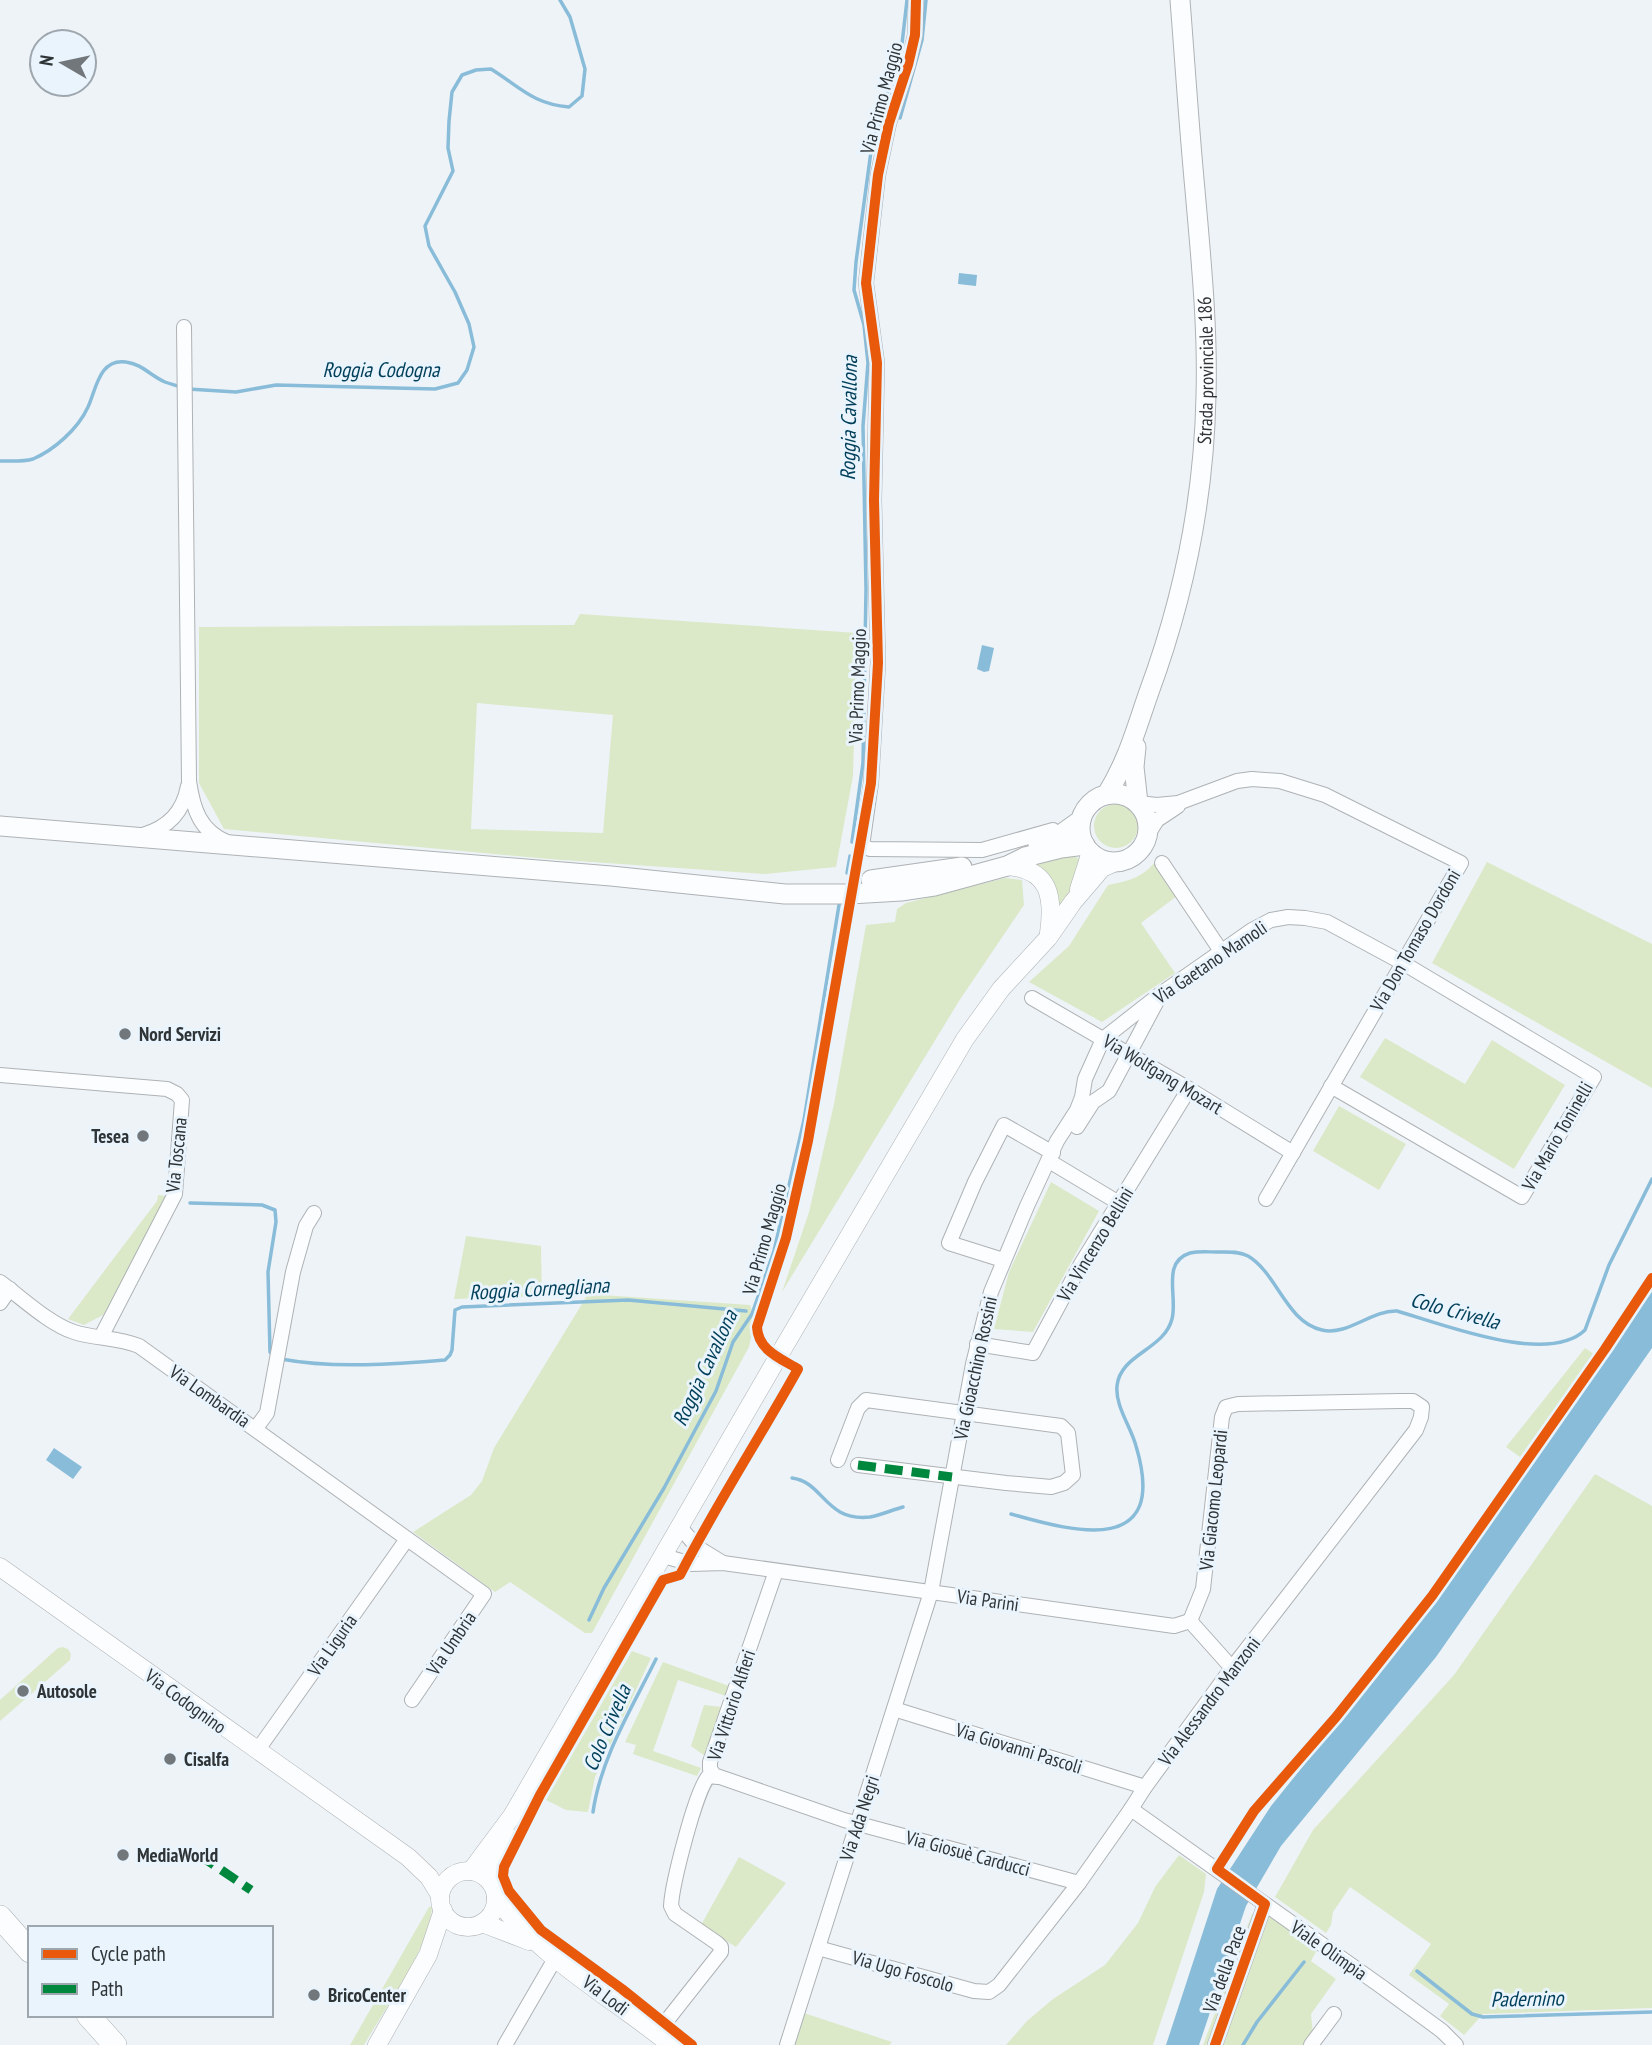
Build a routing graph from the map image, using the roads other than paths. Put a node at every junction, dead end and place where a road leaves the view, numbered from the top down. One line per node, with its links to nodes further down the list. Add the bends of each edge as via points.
1 (916, 0): 9 (street, Via Primo Maggio, via 915,35 878,175 866,284 877,363 878,663 872,783 862,846 982,850)
2 (1180, 0): 4 (main road, Strada provinciale 186, via 1204,303 1205,427 1186,569)
3 (184, 327): 5 (street)
4 (1137, 732): 6 (main road); 8 (main road)
5 (189, 781): 12 (street, via 172,820 160,830); 13 (street, via 201,823)
6 (1107, 794): 8 (main road, via 1124,795); 9 (main road, via 1086,808)
7 (1188, 799): 8 (street, Via Don Tomaso Dordoni, via 1157,805); 11 (street, Via Don Tomaso Dordoni, via 1164,814); 22 (street, Via Don Tomaso Dordoni, via 1237,781 1266,779 1294,784 1461,863)
8 (1138, 803): 11 (main road, via 1147,819)
9 (1076, 823): 14 (main road); 18 (main road, via 1023,851 951,869 853,882)
10 (0, 826): 12 (main road)
11 (1147, 836): 15 (main road, via 1135,855)
12 (135, 837): 13 (main road)
13 (236, 846): 18 (main road)
14 (1088, 849): 15 (main road, via 1102,860); 17 (main road, via 1061,848); 19 (street)
15 (1115, 862): 19 (street, via 1102,869)
16 (1162, 863): 21 (street)
17 (1007, 866): 18 (main road, via 901,891 785,894); 20 (street, via 1033,872 1048,892 1053,908)
18 (726, 887)
19 (1073, 902): 20 (street)
20 (1048, 938): 46 (street, via 1001,989 965,1039)
21 (1221, 950): 22 (street, Via Gaetano Mamoli, via 1271,920 1305,918 1327,922); 23 (street, Via Gaetano Mamoli)
22 (1403, 963): 28 (street, Via Don Tomaso Dordoni); 28 (street, Via Mario Toninelli, via 1594,1077 1522,1196)
23 (1159, 995): 25 (street, Via Gaetano Mamoli); 26 (street, Via Gioacchino Rossini)
24 (1032, 998): 25 (street, Via Wolfgang Mozart)
25 (1103, 1039): 26 (street, Via Wolfgang Mozart); 31 (street, Via Gioacchino Rossini, via 1077,1110)
26 (1130, 1055): 29 (street, Via Wolfgang Mozart); 31 (street, Via Gioacchino Rossini, via 1109,1091 1093,1102 1064,1146)
27 (0, 1075): 38 (street, Via Toscana, via 167,1089 182,1100 175,1194)
28 (1331, 1086): 30 (street, Via Don Tomaso Dordoni)
29 (1189, 1089): 30 (street, Via Wolfgang Mozart); 33 (street, Via Vincenzo Bellini)
30 (1293, 1153): 32 (street, Via Don Tomaso Dordoni)
31 (1051, 1157): 33 (street); 35 (street, Via Gioacchino Rossini); 35 (street, via 1004,1125 975,1182 948,1243)
32 (1266, 1199)
33 (1119, 1203): 39 (street, Via Vincenzo Bellini, via 1033,1353)
34 (314, 1213): 42 (street, via 293,1272 270,1405)
35 (1003, 1261): 39 (street, Via Gioacchino Rossini)
36 (5, 1285): 37 (street); 38 (street, Via Lombardia, via 63,1327)
37 (0, 1303)
38 (101, 1337): 42 (street, Via Lombardia, via 139,1346)
39 (977, 1344): 41 (street, Via Gioacchino Rossini)
40 (1422, 1407): 53 (street, Via Giacomo Leopardi, via 1413,1401 1226,1407 1203,1589); 54 (street, Via Alessandro Manzoni, via 1416,1430)
41 (964, 1413): 43 (street, via 866,1400 858,1408); 45 (street, Via Gioacchino Rossini); 45 (street, via 1061,1426 1068,1433 1073,1475 1051,1486)
42 (256, 1428): 47 (street, Via Lombardia)
43 (838, 1460)
44 (858, 1465): 45 (street)
45 (952, 1477): 52 (street, Via Gioacchino Rossini)
46 (680, 1527): 48 (street); 49 (street, Via Parini, via 697,1546)
47 (407, 1539): 55 (street, Via Umbria, via 484,1594); 57 (street, Via Liguria)
48 (664, 1556): 49 (street, Via Parini, via 691,1564); 61 (street)
49 (723, 1563): 51 (street, Via Parini)
50 (0, 1567): 57 (street, Via Codognino)
51 (776, 1571): 52 (street, Via Parini); 58 (street, Via Vittorio Alfieri, via 710,1762)
52 (931, 1592): 53 (street, Via Parini, via 1174,1626); 56 (street, Via Ada Negri)
53 (1190, 1621): 54 (street)
54 (1233, 1668): 59 (street, Via Alessandro Manzoni)
55 (412, 1700)
56 (894, 1709): 59 (street, Via Giovanni Pascoli); 62 (street, Via Ada Negri)
57 (257, 1751): 63 (street, Via Codognino)
58 (718, 1777): 62 (street, Via Vittorio Alfieri); 79 (street, via 706,1778 702,1785 671,1906 675,1914 717,1943 721,1952)
59 (1145, 1787): 60 (street, Via Alessandro Manzoni)
60 (1131, 1809): 66 (street, Via Alessandro Manzoni); 68 (street, Viale Olimpia)
61 (512, 1816): 64 (street); 65 (street)
62 (856, 1824): 66 (street, Via Giosuè Carducci); 72 (street, Via Ada Negri)
63 (408, 1857): 64 (street, Via Codognino); 69 (street, Via Codognino, via 429,1877)
64 (464, 1872): 65 (street); 69 (street, via 443,1886)
65 (489, 1880): 67 (street)
66 (1079, 1883): 76 (street, Via Alessandro Manzoni)
67 (496, 1898): 71 (street, via 492,1913); 74 (street, Via Lodi, via 511,1919)
68 (1263, 1902): 85 (street, Via della Pace); 87 (street, Viale Olimpia)
69 (441, 1903): 71 (street, via 453,1922); 75 (street)
70 (0, 1917): 73 (main road)
71 (475, 1925): 74 (street, Via Lodi); 75 (street, via 449,1937)
72 (818, 1948): 76 (street, Via Ugo Foscolo); 84 (street, Via Ada Negri)
73 (28, 1949)
74 (549, 1952): 79 (street, Via Lodi); 82 (street)
75 (428, 1955): 81 (street)
76 (989, 1992)
77 (1334, 2014): 86 (street)
78 (90, 2017): 80 (main road)
79 (657, 2033): 83 (street, Via Lodi)
80 (115, 2045)
81 (377, 2045)
82 (505, 2045)
83 (671, 2045)
84 (787, 2045)
85 (1215, 2045)
86 (1311, 2045)
87 (1456, 2045)

